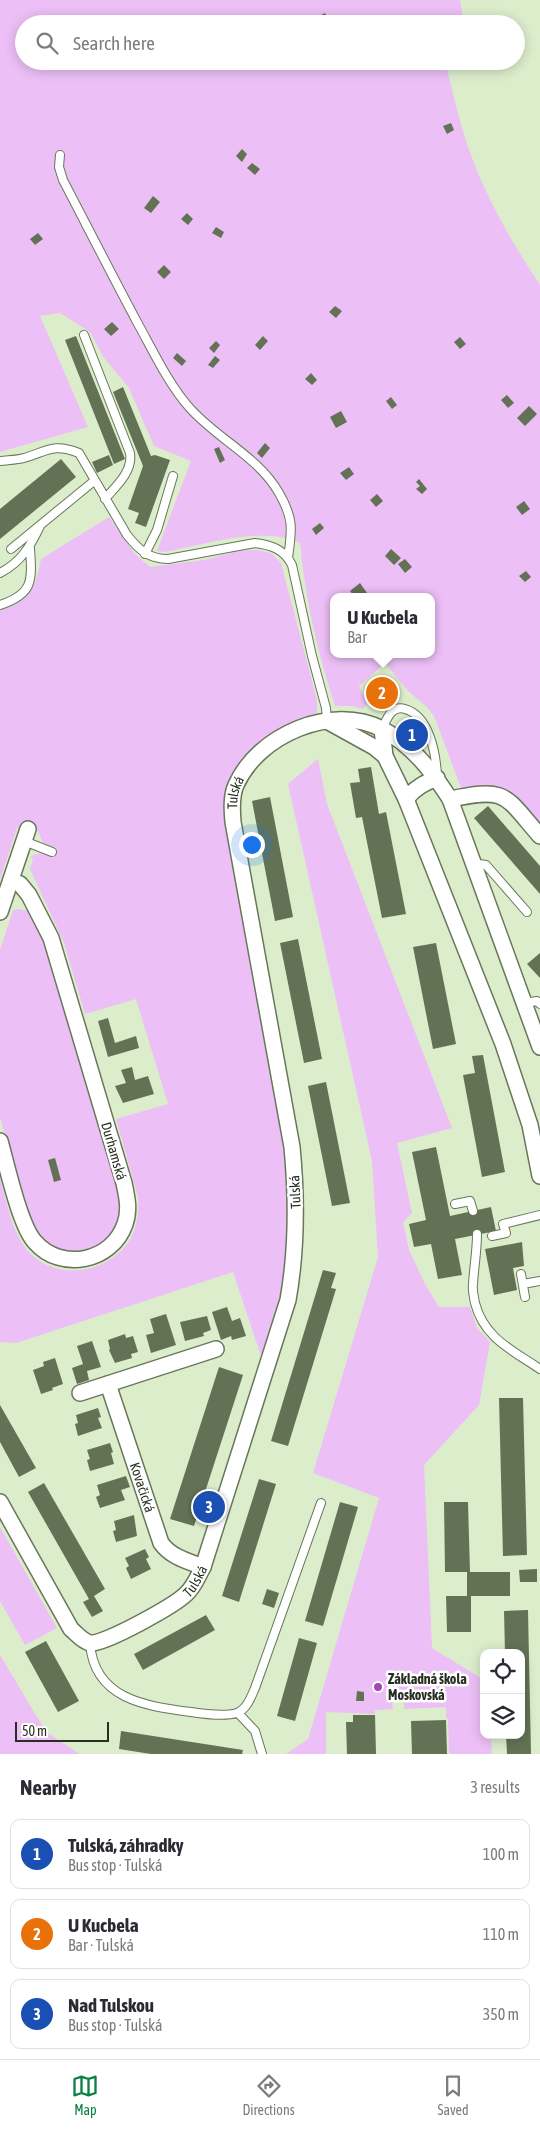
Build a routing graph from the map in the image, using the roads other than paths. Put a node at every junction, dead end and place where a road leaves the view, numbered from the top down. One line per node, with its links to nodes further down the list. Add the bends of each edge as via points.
1 (60, 156): 11 (lane, via 63,180 171,380 188,406 267,476 278,491 291,518)
2 (84, 335): 6 (lane, via 130,453 128,471)
3 (0, 461): 5 (lane, via 23,458 49,448 64,448 79,453)
4 (173, 476): 10 (lane, via 157,530)
5 (94, 481): 6 (lane); 7 (lane)
6 (105, 499): 10 (lane, via 127,535)
7 (41, 524): 8 (lane); 9 (lane)
8 (30, 548): 12 (lane); 13 (lane, via 30,583 25,594)
9 (11, 549)
10 (145, 554): 11 (lane, via 168,559 255,543 275,547)
11 (288, 558): 14 (lane)
12 (0, 574)
13 (0, 605)
14 (327, 721): 15 (street, Tulská, via 356,720); 16 (street); 47 (street, Tulská, via 296,730 261,753 241,775 232,802 237,852 292,1147 295,1261 288,1300)
15 (382, 729): 16 (street); 17 (street, Tulská, via 415,753); 17 (lane, Tulská, via 394,710 400,708 415,713 425,726 436,760)
16 (385, 756): 18 (street)
17 (437, 778): 18 (street, via 413,790); 19 (street, Tulská)
18 (406, 799): 31 (street, via 506,1052 530,1125)
19 (450, 799): 21 (street, via 487,793 503,796); 23 (street, Tulská)
20 (26, 835): 22 (lane); 24 (street)
21 (540, 836)
22 (52, 852)
23 (472, 863): 26 (lane, via 486,865); 27 (street, Tulská)
24 (11, 880): 25 (street); 30 (street, Durhamská, via 20,884 29,895 51,938 124,1183 128,1214 115,1242 99,1254 80,1260 60,1259 36,1244 26,1228)
25 (0, 912)
26 (527, 912)
27 (524, 1003): 28 (lane, via 537,1001); 29 (street, Tulská)
28 (540, 1004)
29 (540, 1047)
30 (0, 1141)
31 (540, 1176)
32 (455, 1204): 33 (lane, via 470,1201)
33 (473, 1211)
34 (540, 1215): 36 (lane, via 503,1224 506,1233)
35 (477, 1234): 42 (lane, via 472,1286 482,1323 496,1340)
36 (492, 1236)
37 (521, 1274): 39 (lane)
38 (540, 1281): 39 (lane)
39 (523, 1284): 40 (lane)
40 (525, 1297)
41 (216, 1349): 43 (street)
42 (540, 1369)
43 (108, 1384): 44 (street); 47 (street, Kovačická, via 161,1543 174,1556)
44 (80, 1393)
45 (0, 1502): 48 (street, via 71,1629)
46 (322, 1503): 49 (lane, via 255,1688 246,1707)
47 (203, 1567): 48 (street, Tulská, via 187,1594 113,1636)
48 (90, 1643): 49 (lane, via 91,1655 100,1675 116,1691 135,1702 198,1713)
49 (238, 1713): 50 (lane, via 255,1731)
50 (262, 1754)

